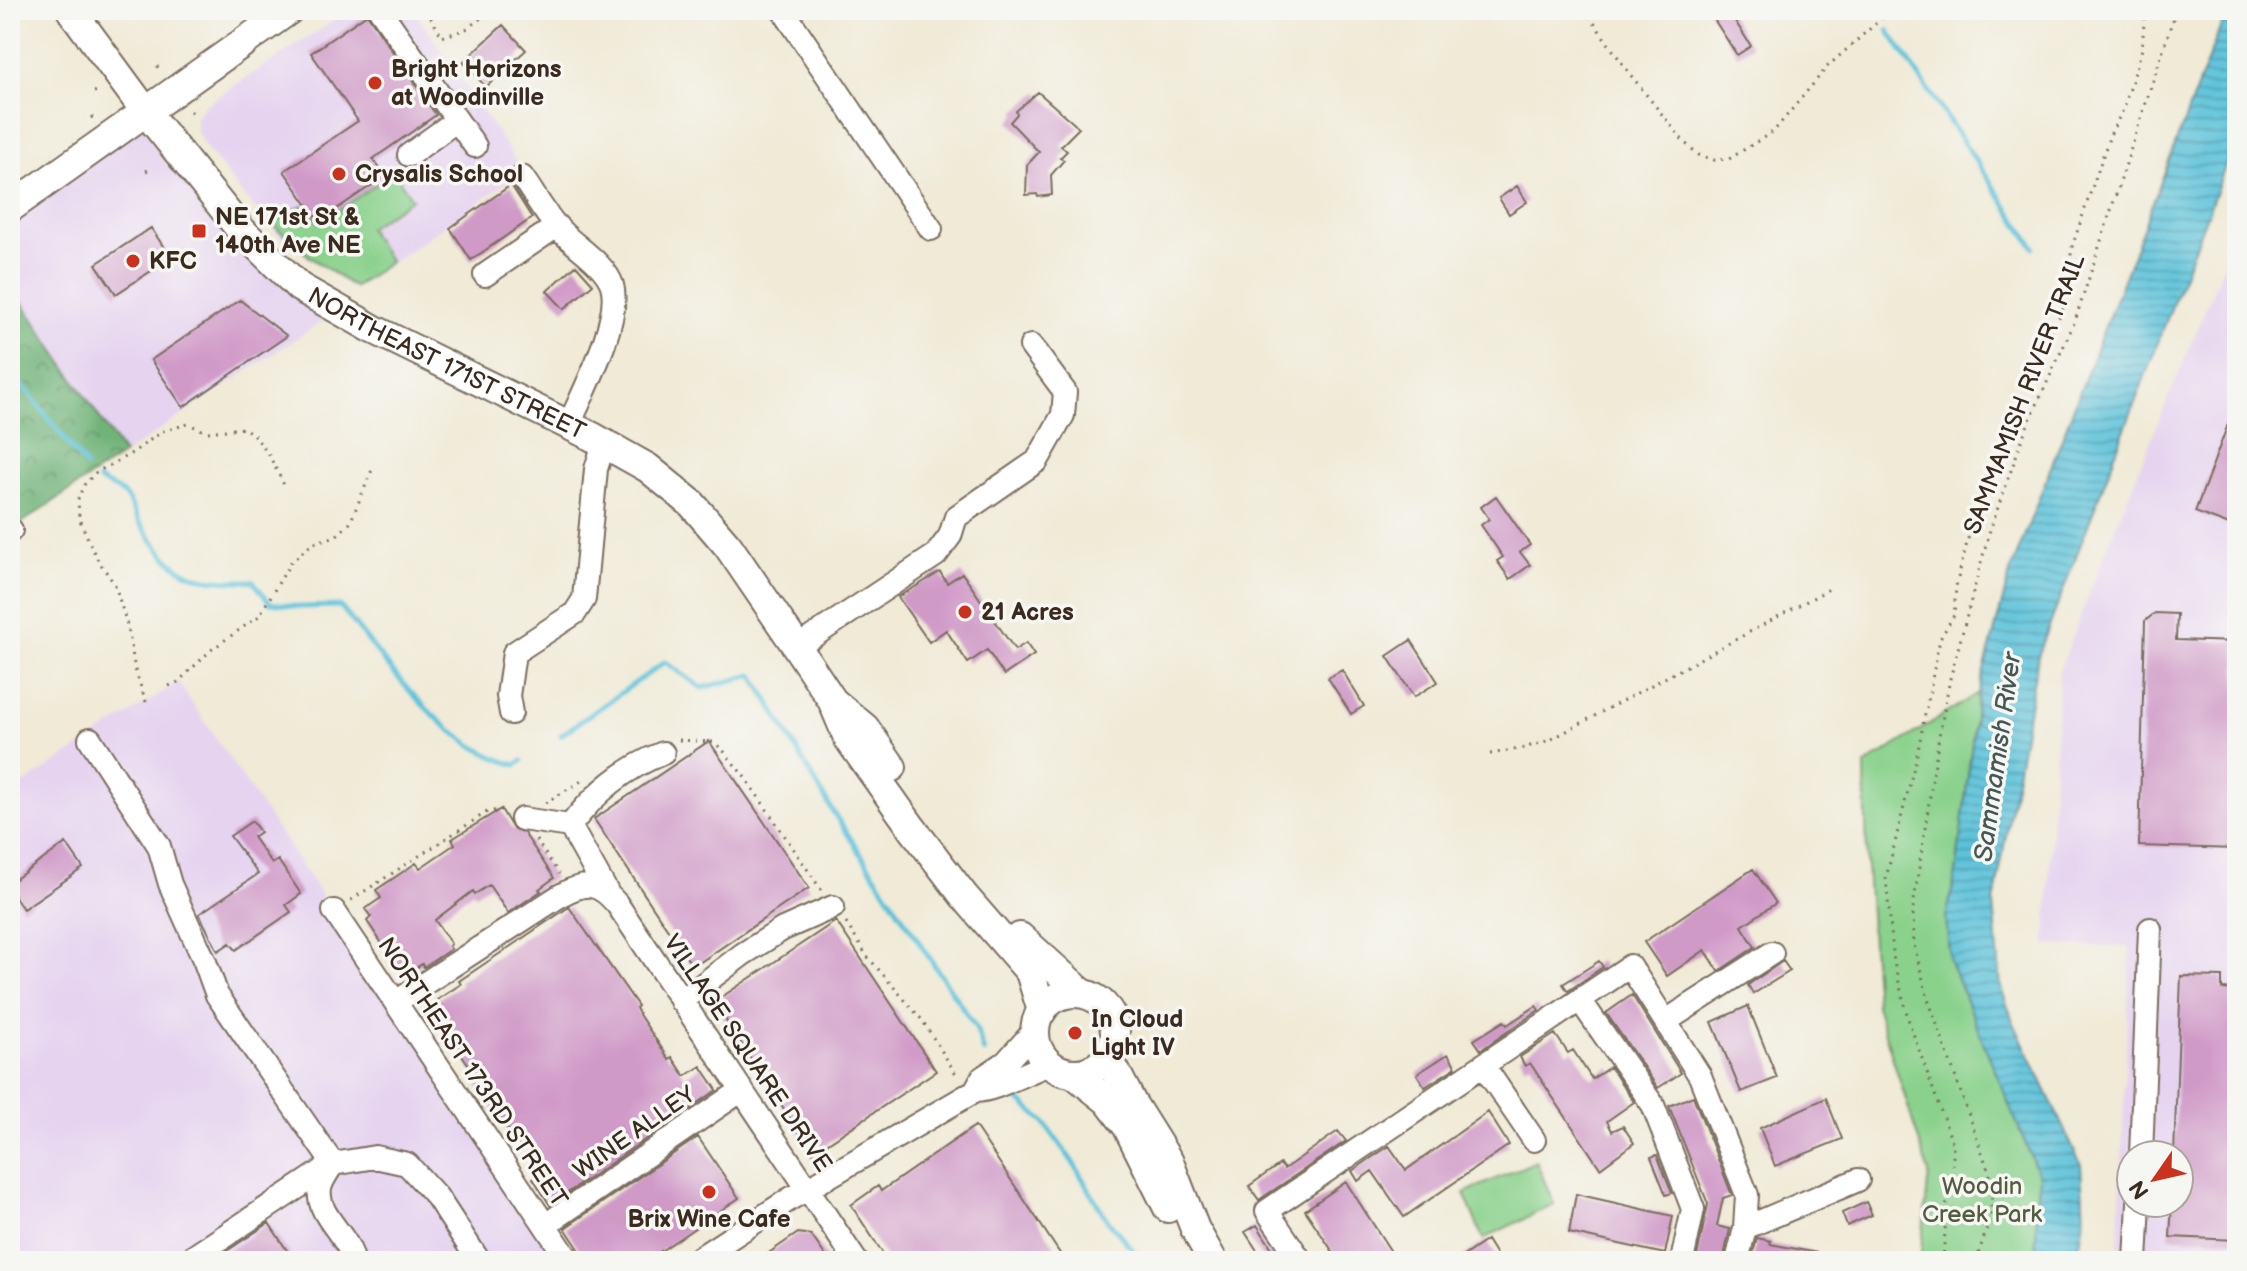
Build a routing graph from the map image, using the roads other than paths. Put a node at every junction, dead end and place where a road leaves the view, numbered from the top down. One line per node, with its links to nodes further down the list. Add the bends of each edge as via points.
1 (71, 10): 5 (main road, NORTHEAST 171ST STREET)
2 (289, 10): 5 (main road)
3 (380, 10): 6 (street)
4 (783, 10): 12 (street)
5 (146, 112): 10 (main road); 15 (main road, NORTHEAST 171ST STREET, via 240,229 299,287)
6 (457, 120): 7 (street); 8 (street)
7 (475, 146)
8 (409, 155)
9 (522, 177): 11 (street)
10 (10, 208)
11 (557, 226): 13 (street); 15 (street, via 612,284 612,313 598,359)
12 (931, 229)
13 (485, 275)
14 (1031, 346): 17 (street, via 1065,392 1063,415 1037,461 956,517 936,555)
15 (569, 425): 16 (main road, NORTHEAST 171ST STREET)
16 (604, 443): 17 (main road, NORTHEAST 171ST STREET, via 648,468 692,504 728,546); 19 (street, via 596,469 584,599 575,613 514,653)
17 (797, 647): 18 (main road, NORTHEAST 171ST STREET)
18 (832, 700): 29 (main road, NORTHEAST 171ST STREET, via 865,728 995,913); 33 (main road, NORTHEAST 171ST STREET, via 848,738 912,828 1030,972)
19 (511, 713)
20 (90, 739): 42 (street, via 159,846 217,995)
21 (666, 746): 23 (street, via 612,783)
22 (521, 816): 23 (street)
23 (570, 826): 24 (street, VILLAGE SQUARE DRIVE)
24 (597, 888): 31 (street, VILLAGE SQUARE DRIVE); 32 (street, via 575,887)
25 (833, 907): 31 (street, via 783,929)
26 (334, 911): 32 (street, NORTHEAST 173RD STREET)
27 (2150, 929): 40 (street)
28 (1772, 953): 34 (street)
29 (1082, 993): 33 (main road, via 1056,997); 35 (main road, via 1106,1006 1113,1018 1116,1032)
30 (1580, 1000): 34 (street, via 1630,966); 36 (street); 57 (street, via 1653,1105 1693,1209)
31 (681, 1001): 39 (street, VILLAGE SQUARE DRIVE)
32 (396, 1002): 51 (street, NORTHEAST 173RD STREET)
33 (1038, 1020): 37 (main road, via 1036,1043); 38 (street, via 1006,1062)
34 (1666, 1021): 47 (street, via 1700,1076 1747,1195)
35 (1108, 1057): 37 (main road, via 1099,1066); 55 (main road, via 1169,1162)
36 (1483, 1065): 41 (street); 56 (street, via 1267,1211)
37 (1062, 1069): 38 (street, via 1016,1076 990,1090); 54 (main road, via 1108,1101 1127,1126)
38 (966, 1084): 44 (street)
39 (742, 1090): 44 (street, VILLAGE SQUARE DRIVE); 45 (street, WINE ALLEY)
40 (2142, 1139)
41 (1534, 1140)
42 (333, 1164): 48 (street); 49 (street, via 320,1187 321,1202); 50 (street, via 375,1157 407,1164 437,1197)
43 (1858, 1180): 47 (street)
44 (808, 1189): 52 (street); 53 (street, VILLAGE SQUARE DRIVE)
45 (557, 1217)
46 (2138, 1219): 59 (street)
47 (1745, 1228): 58 (street)
48 (187, 1261)
49 (353, 1261)
50 (479, 1261)
51 (569, 1261)
52 (695, 1261)
53 (856, 1261)
54 (1196, 1261)
55 (1213, 1261)
56 (1301, 1261)
57 (1682, 1261)
58 (1737, 1261)
59 (2136, 1261)

